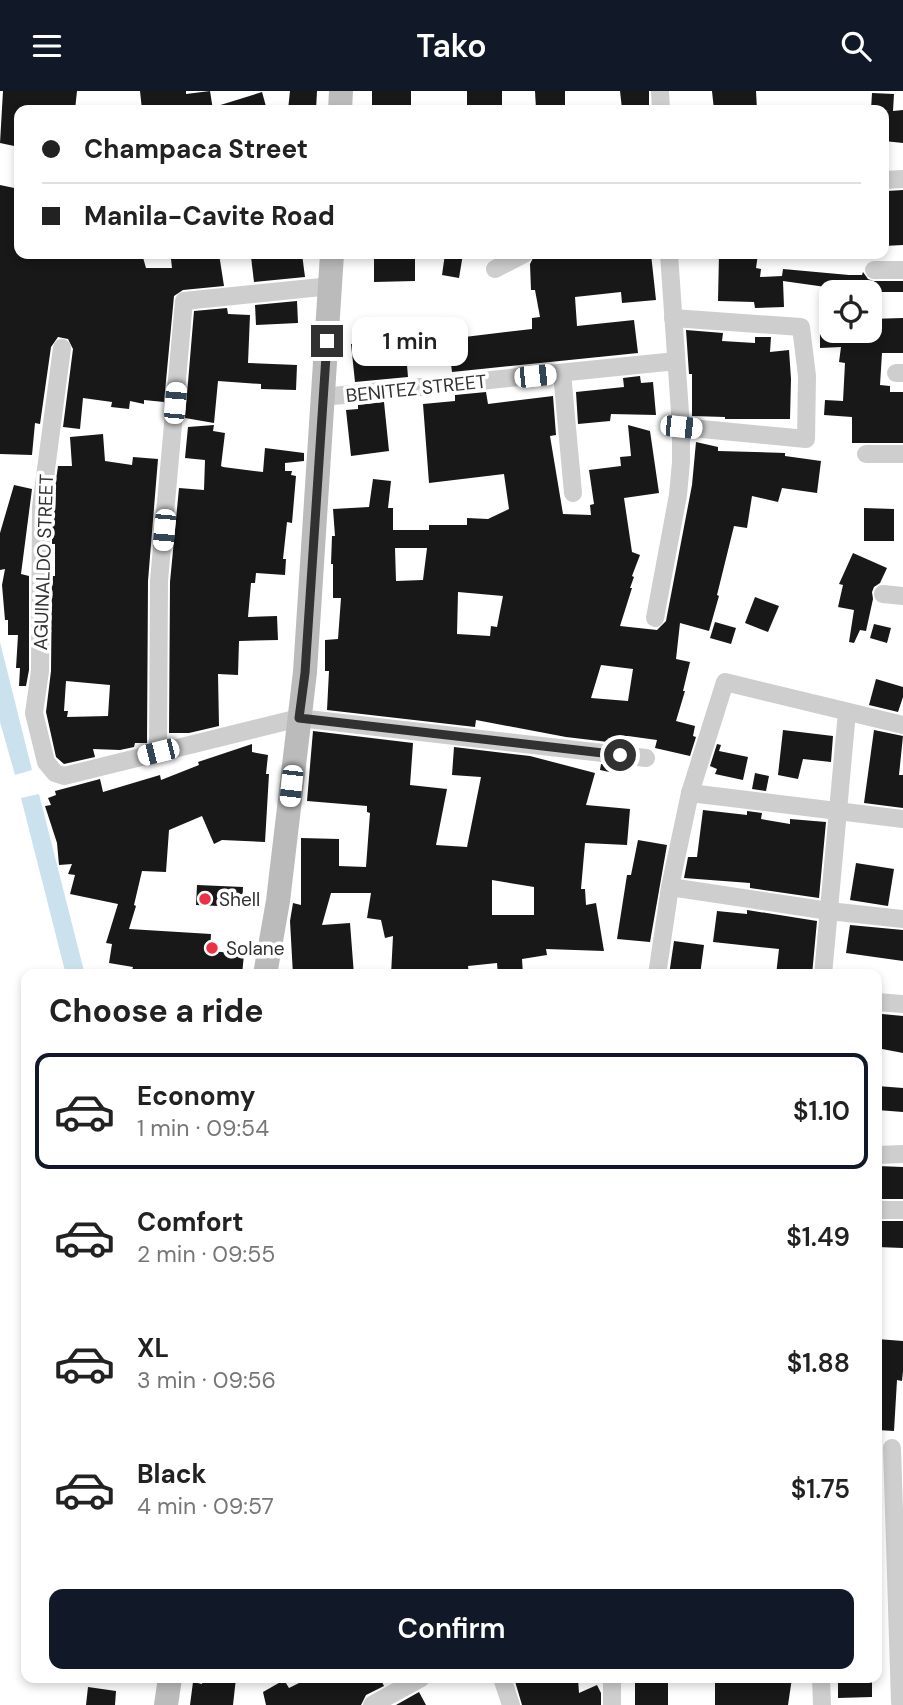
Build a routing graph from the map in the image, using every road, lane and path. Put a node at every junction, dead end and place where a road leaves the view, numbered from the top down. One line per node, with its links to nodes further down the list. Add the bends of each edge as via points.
1 (332, 259): 7 (main road)
2 (514, 259): 4 (street)
3 (669, 259): 8 (street)
4 (495, 269)
5 (903, 269): 6 (street)
6 (874, 270)
7 (331, 286): 12 (main road); 23 (street, via 184,301 159,581)
8 (673, 318): 10 (street); 13 (street, via 801,327 807,376 806,439)
9 (62, 348): 23 (street, AGUINALDO STREET, via 41,507 40,671 34,713 46,762 64,776)
10 (676, 361): 11 (street, BENITEZ STREET); 13 (street)
11 (562, 373): 12 (street, BENITEZ STREET); 16 (street)
12 (323, 397): 21 (main road)
13 (681, 427): 19 (street, via 678,495)
14 (866, 454): 15 (street)
15 (903, 454)
16 (573, 493)
17 (883, 594): 18 (street)
18 (903, 596)
19 (655, 618)
20 (847, 712): 22 (street); 25 (street, via 725,682); 26 (street)
21 (299, 718): 23 (street); 24 (street); 31 (main road)
22 (903, 725)
23 (158, 752)
24 (646, 758)
25 (690, 793): 26 (street); 28 (street)
26 (837, 812): 27 (street); 29 (street)
27 (903, 819)
28 (670, 887): 29 (street); 32 (street)
29 (829, 911): 30 (street); 33 (street)
30 (903, 919)
31 (270, 968)
32 (658, 969)
33 (823, 969)
34 (882, 1002): 35 (street)
35 (903, 1004)
36 (903, 1154): 37 (street)
37 (882, 1155)
38 (882, 1210): 39 (street)
39 (903, 1210)
40 (891, 1448): 46 (street)
41 (169, 1683): 47 (main road)
42 (412, 1683): 48 (street)
43 (504, 1683): 49 (street)
44 (612, 1683): 50 (street)
45 (821, 1683): 51 (street)
46 (900, 1702)
47 (166, 1705)
48 (372, 1705)
49 (511, 1705)
50 (612, 1705)
51 (822, 1705)

